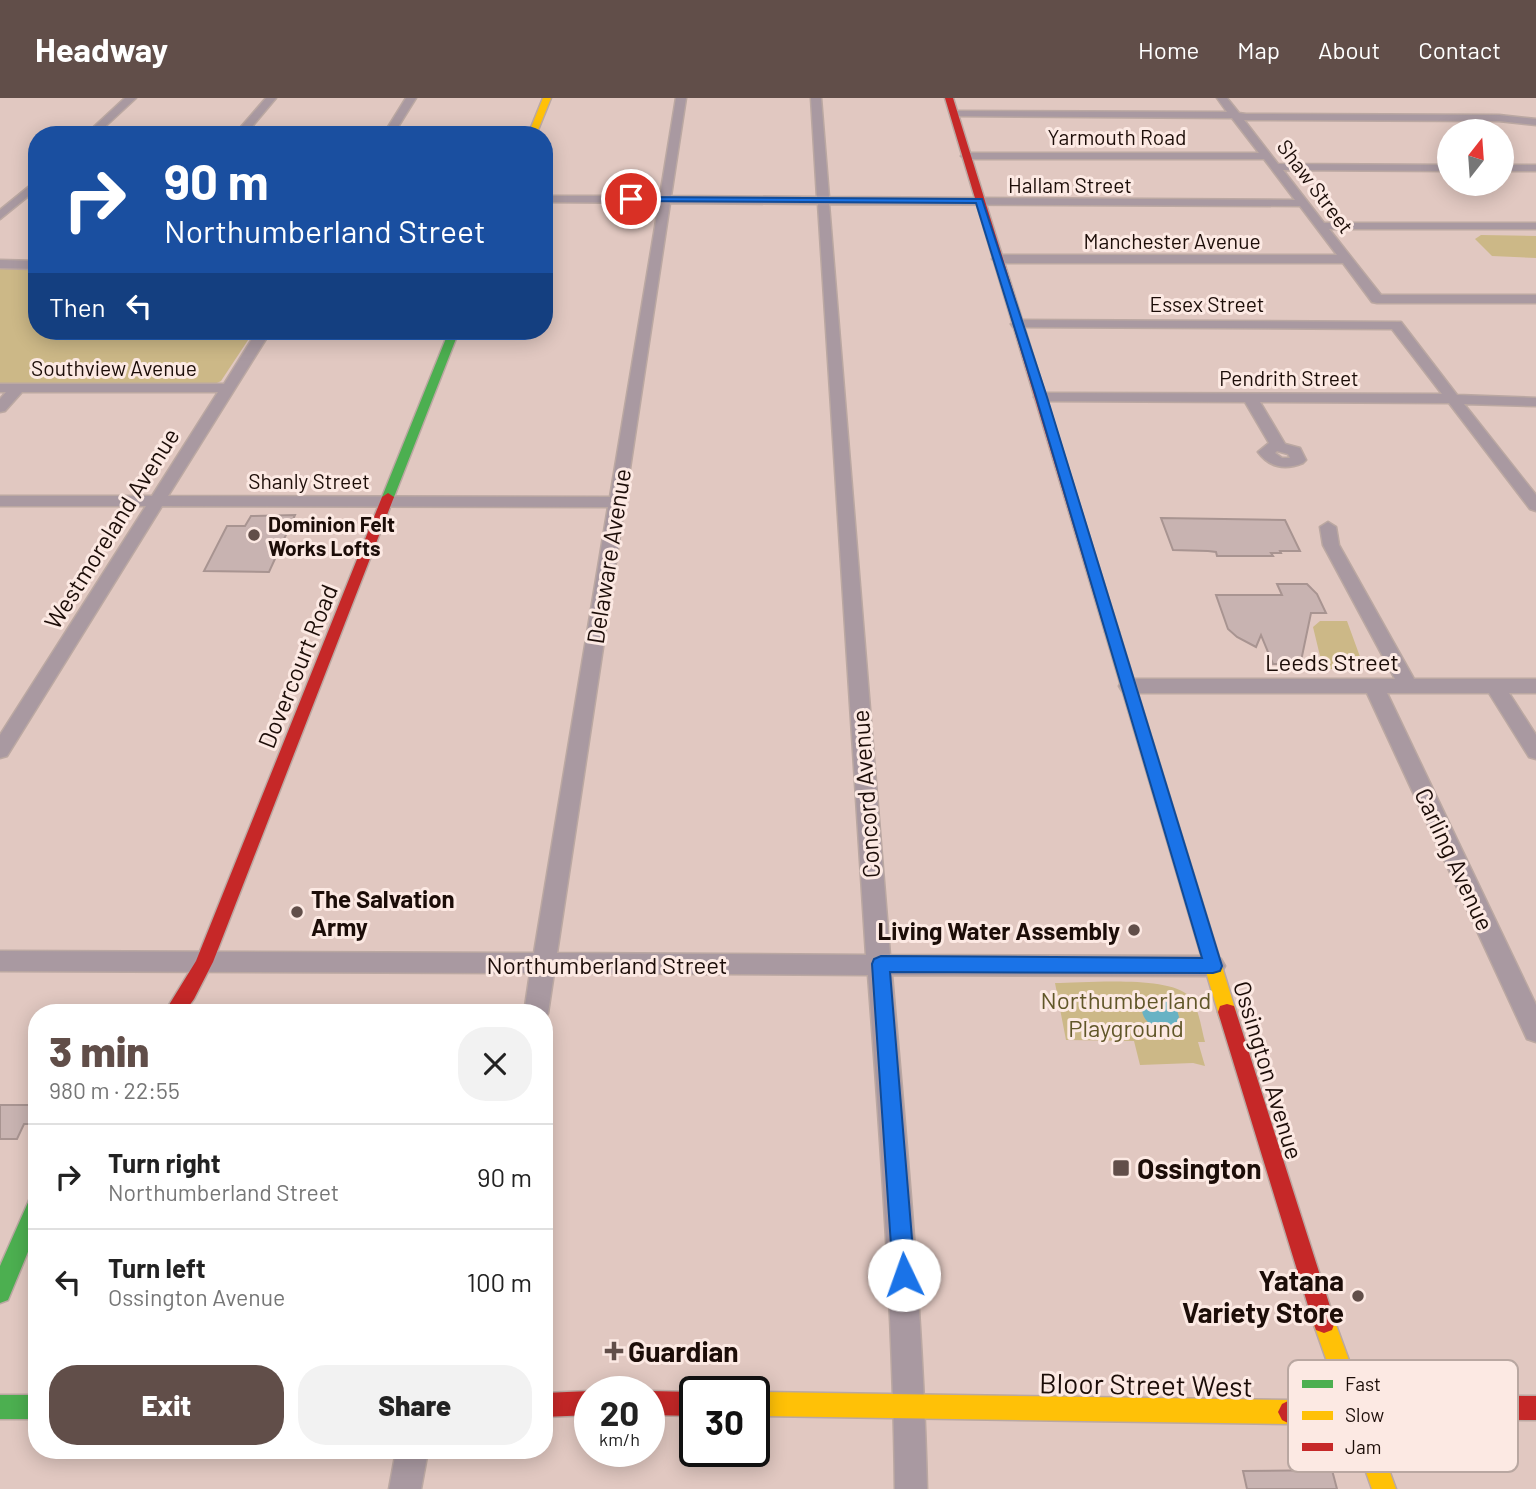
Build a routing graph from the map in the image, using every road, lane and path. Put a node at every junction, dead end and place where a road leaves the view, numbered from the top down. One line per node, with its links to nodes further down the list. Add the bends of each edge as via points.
1 (131, 98): 12 (street)
2 (271, 98): 13 (street)
3 (411, 98): 14 (street)
4 (547, 98): 15 (street)
5 (681, 98): 27 (street, Delaware Avenue)
6 (816, 98): 28 (street, Concord Avenue)
7 (949, 98): 9 (street, Ossington Avenue)
8 (1222, 98): 10 (street, Shaw Street)
9 (954, 114): 10 (street); 16 (street, Ossington Avenue)
10 (1236, 116): 11 (street); 17 (street, Shaw Street)
11 (1536, 122)
12 (100, 126)
13 (247, 126)
14 (394, 126)
15 (536, 126)
16 (966, 156): 17 (street, Yarmouth Road); 29 (street, Ossington Avenue)
17 (1267, 156): 18 (street, Shaw Street)
18 (1275, 167): 19 (street); 30 (street, Shaw Street)
19 (1437, 167)
20 (1514, 167): 21 (street)
21 (1536, 167)
22 (28, 191): 24 (street)
23 (0, 198): 24 (street)
24 (20, 198): 25 (street); 31 (street)
25 (28, 198)
26 (553, 199): 27 (street, Hallam Street)
27 (665, 199): 28 (street, Hallam Street); 54 (street, Delaware Avenue)
28 (822, 200): 29 (street, Hallam Street); 67 (street, Concord Avenue)
29 (979, 201): 30 (street, Hallam Street); 34 (street, Ossington Avenue)
30 (1303, 203): 32 (street, Shaw Street)
31 (0, 216)
32 (1320, 226): 33 (street); 35 (street, Shaw Street)
33 (1536, 226)
34 (998, 259): 35 (street, Manchester Avenue); 39 (street, Ossington Avenue)
35 (1345, 259): 38 (street, Shaw Street, via 1377,299)
36 (0, 264): 37 (street)
37 (28, 265)
38 (1536, 299)
39 (1017, 324): 45 (street, Ossington Avenue); 47 (street, Essex Street, via 1396,325)
40 (258, 340): 44 (street, Westmoreland Avenue)
41 (450, 340): 53 (street, Dovercourt Road)
42 (0, 388): 43 (street, Southview Avenue)
43 (18, 388): 44 (street, Southview Avenue); 49 (street)
44 (227, 388): 52 (street, Westmoreland Avenue)
45 (1041, 397): 46 (street, Pendrith Street); 57 (street, Ossington Avenue)
46 (1250, 398): 47 (street, Pendrith Street); 50 (street)
47 (1455, 400): 48 (street, Pendrith Street); 55 (street)
48 (1536, 402)
49 (0, 408)
50 (1279, 446)
51 (0, 501): 52 (street, Shanly Street)
52 (157, 501): 53 (street, Shanly Street); 62 (street, Westmoreland Avenue)
53 (387, 501): 54 (street, Shanly Street); 65 (street, Dovercourt Road)
54 (617, 502): 66 (street, Delaware Avenue)
55 (1536, 506)
56 (1328, 527): 59 (street, via 1331,545)
57 (1129, 686): 58 (street, Leeds Street); 68 (street, Ossington Avenue)
58 (1374, 686): 59 (street, Leeds Street); 71 (street, Carling Avenue)
59 (1408, 686): 60 (street, Leeds Street)
60 (1495, 686): 61 (street, Leeds Street); 63 (street)
61 (1536, 686)
62 (0, 751)
63 (1536, 751)
64 (0, 961): 65 (street, Northumberland Street)
65 (204, 962): 66 (street, Northumberland Street); 69 (street, Dovercourt Road)
66 (543, 964): 67 (street, Northumberland Street); 70 (street, Delaware Avenue)
67 (881, 964): 68 (street, Northumberland Street); 78 (street, Concord Avenue, via 901,1228)
68 (1213, 966): 74 (street, Ossington Avenue, via 1294,1231)
69 (180, 1004)
70 (537, 1004)
71 (1536, 1031)
72 (28, 1226): 73 (street)
73 (0, 1292)
74 (1339, 1360)
75 (574, 1404): 77 (street)
76 (770, 1404): 78 (street, Bloor Street West)
77 (553, 1405)
78 (908, 1405): 83 (street, Bloor Street West); 87 (street, Concord Avenue)
79 (0, 1406): 80 (street)
80 (28, 1406)
81 (1518, 1408): 82 (street, Bloor Street West)
82 (1536, 1408)
83 (1288, 1412)
84 (411, 1459): 86 (street)
85 (1378, 1472): 88 (street, Ossington Avenue)
86 (405, 1489)
87 (911, 1489)
88 (1384, 1489)

